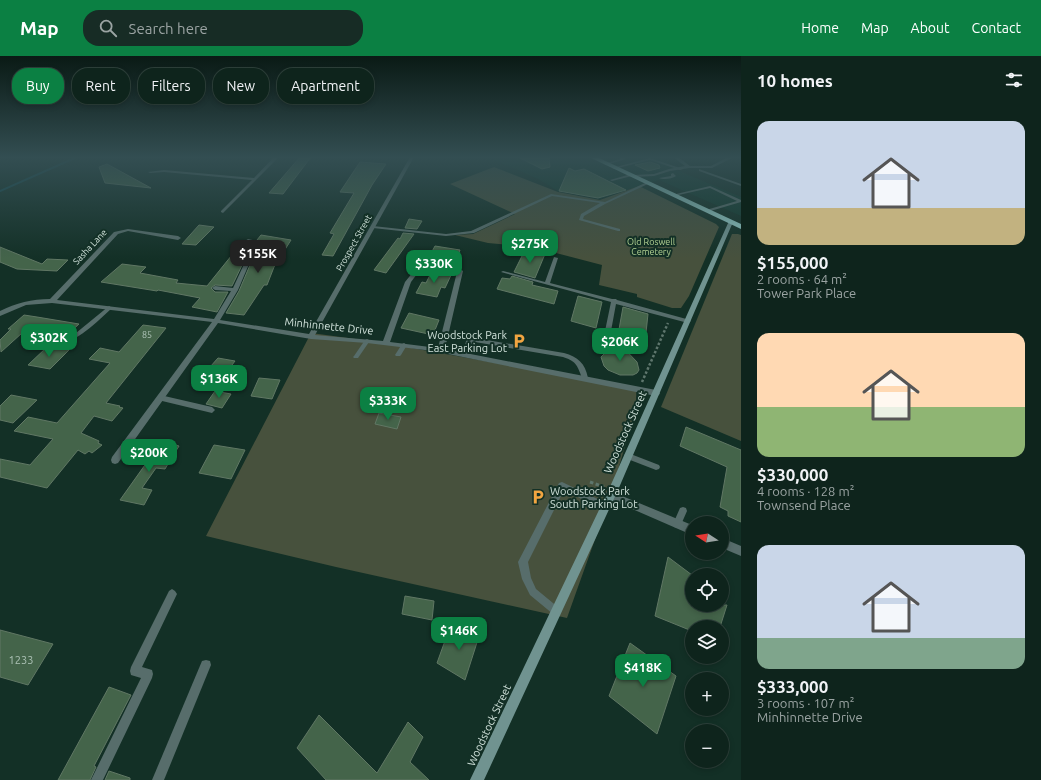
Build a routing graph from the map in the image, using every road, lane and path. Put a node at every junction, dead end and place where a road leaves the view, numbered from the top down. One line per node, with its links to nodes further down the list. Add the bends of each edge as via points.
1 (244, 191): 11 (street)
2 (393, 191): 14 (street, Prospect Street)
3 (631, 191): 9 (lane)
4 (665, 191): 7 (highway)
5 (693, 191): 7 (lane)
6 (718, 191): 8 (lane)
7 (674, 195): 10 (highway)
8 (741, 201): 10 (lane)
9 (605, 203): 14 (lane, via 552,195 483,228 446,235); 15 (lane, via 582,215 581,220)
10 (707, 211): 12 (highway)
11 (223, 212)
12 (731, 222): 13 (highway); 28 (street, Woodstock Street)
13 (741, 226)
14 (372, 227): 31 (street, Prospect Street)
15 (618, 230)
16 (178, 238): 24 (street, Sasha Lane, via 128,230 116,233)
17 (248, 241): 22 (street, via 267,244 248,263)
18 (556, 258): 20 (lane)
19 (503, 272): 20 (lane)
20 (547, 283): 23 (lane)
21 (215, 288): 22 (street)
22 (235, 290): 29 (street)
23 (614, 300): 27 (lane); 30 (lane)
24 (52, 301): 25 (street, Minhinnette Drive); 26 (street, Minhinnette Drive, via 30,301)
25 (108, 308): 29 (street, Minhinnette Drive); 33 (lane, via 66,341 58,344)
26 (0, 313)
27 (672, 316): 28 (lane); 41 (path, via 642,382)
28 (688, 320): 42 (street, Woodstock Street)
29 (216, 321): 31 (street, Minhinnette Drive); 43 (street)
30 (608, 331)
31 (311, 337): 32 (street, Minhinnette Drive)
32 (367, 341): 34 (street, Minhinnette Drive); 39 (lane)
33 (33, 342)
34 (386, 343): 35 (street, Minhinnette Drive); 36 (street, via 408,282 415,273 431,266 460,271)
35 (404, 345): 36 (street, Minhinnette Drive); 37 (lane)
36 (441, 350): 38 (street, Minhinnette Drive)
37 (398, 355)
38 (466, 355): 40 (street, Minhinnette Drive); 40 (lane, via 469,341 475,340 564,355 580,363)
39 (356, 357)
40 (584, 378): 42 (street, Minhinnette Drive)
41 (636, 382)
42 (656, 393): 45 (street, Woodstock Street)
43 (160, 398): 44 (lane); 46 (street)
44 (212, 410)
45 (628, 456): 47 (lane); 48 (street, Woodstock Street)
46 (115, 460)
47 (656, 467)
48 (610, 495): 49 (street, Woodstock Street); 51 (street)
49 (604, 507): 56 (street, Woodstock Street); 56 (lane, via 562,485 523,562 533,592)
50 (683, 511): 51 (lane)
51 (677, 524): 52 (street)
52 (685, 527)
53 (729, 546): 54 (street)
54 (741, 551)
55 (172, 594): 58 (lane, via 135,671 148,674)
56 (556, 610): 60 (street, Woodstock Street)
57 (206, 665): 59 (lane)
58 (97, 780)
59 (158, 780)
60 (477, 780)

